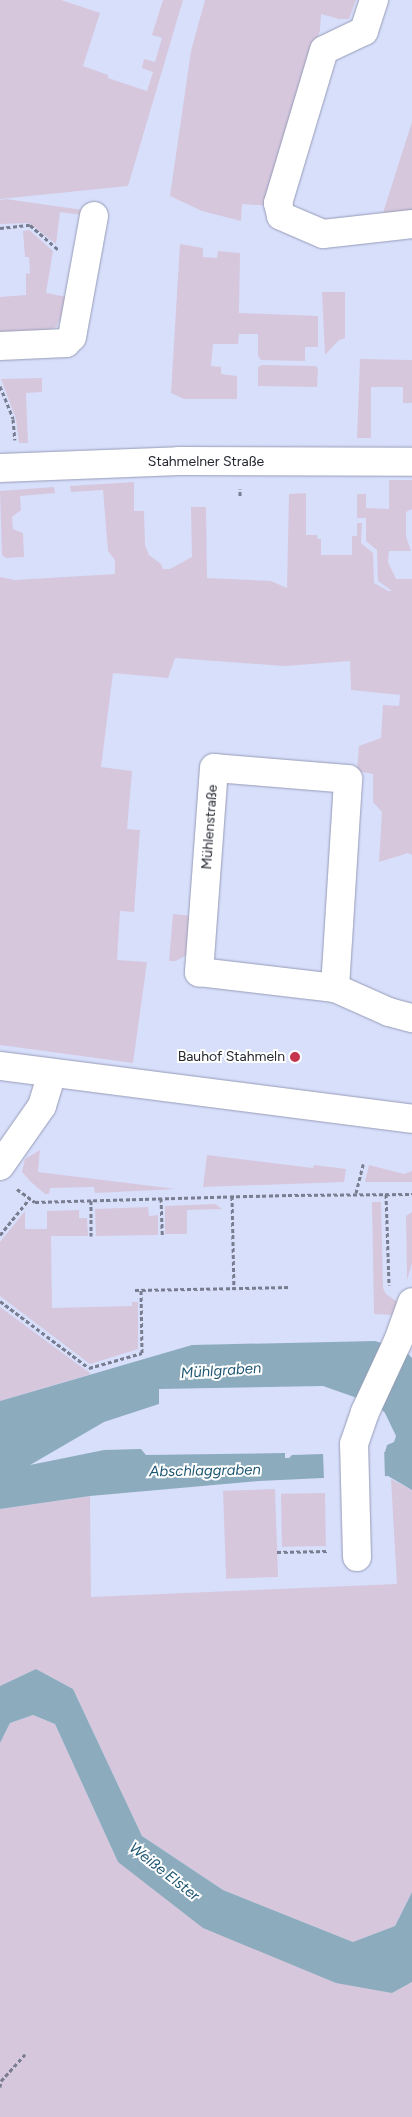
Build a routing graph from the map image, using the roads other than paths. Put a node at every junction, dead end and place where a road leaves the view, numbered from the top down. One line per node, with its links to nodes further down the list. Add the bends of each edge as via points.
1 (374, 0): 3 (street, via 364,31 324,50 278,204 281,216 323,234)
2 (94, 216): 4 (street, via 72,337 66,342)
3 (412, 224)
4 (0, 346)
5 (8, 459): 6 (street, Stahmelner Straße)
6 (412, 462)
7 (335, 988): 7 (street, Mühlenstraße, via 348,779 214,768 199,972); 8 (street, Mühlenstraße, via 389,1012)
8 (412, 1018)
9 (0, 1066): 10 (street)
10 (52, 1073): 11 (street); 12 (street, via 42,1106)
11 (412, 1119)
12 (7, 1177)
13 (401, 1296): 14 (street, via 398,1341 354,1444)
14 (357, 1557)

